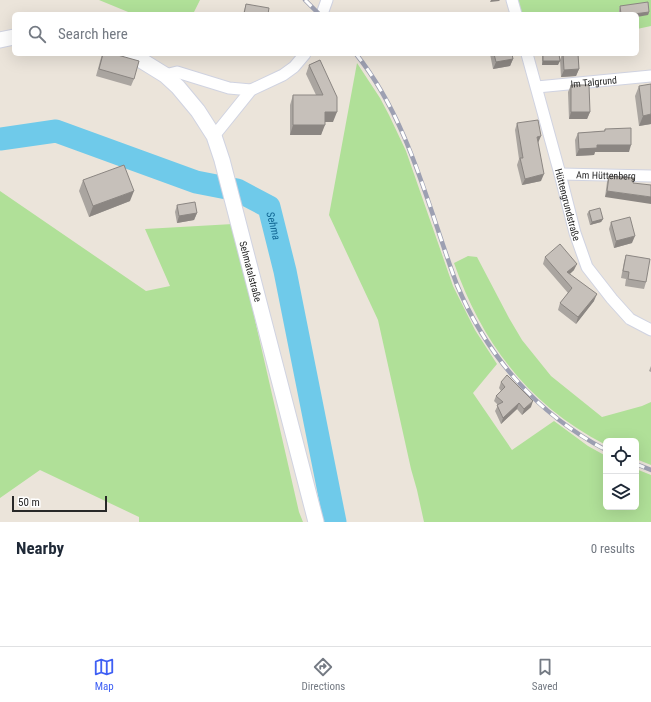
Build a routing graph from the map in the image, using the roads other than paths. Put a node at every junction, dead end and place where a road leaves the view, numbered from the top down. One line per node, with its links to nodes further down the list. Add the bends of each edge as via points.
1 (327, 0): 3 (street)
2 (512, 0): 4 (street)
3 (323, 12)
4 (515, 12)
5 (12, 37): 6 (main road)
6 (0, 40)
7 (134, 56): 10 (main road, Sehmatalstraße)
8 (302, 56): 13 (street, via 283,75)
9 (528, 56): 12 (street, Hüttengrundstraße)
10 (165, 75): 13 (street, via 177,72 229,88); 14 (main road, Sehmatalstraße, via 198,111)
11 (651, 76): 12 (street, Im Talgrund)
12 (537, 87): 15 (street, Hüttengrundstraße)
13 (252, 90): 14 (street)
14 (214, 136): 18 (main road, Sehmatalstraße, via 227,177)
15 (560, 174): 16 (street, Am Hüttenberg); 17 (street, Hüttengrundstraße, via 575,233 587,267 630,319)
16 (651, 176)
17 (651, 330)
18 (316, 522)

